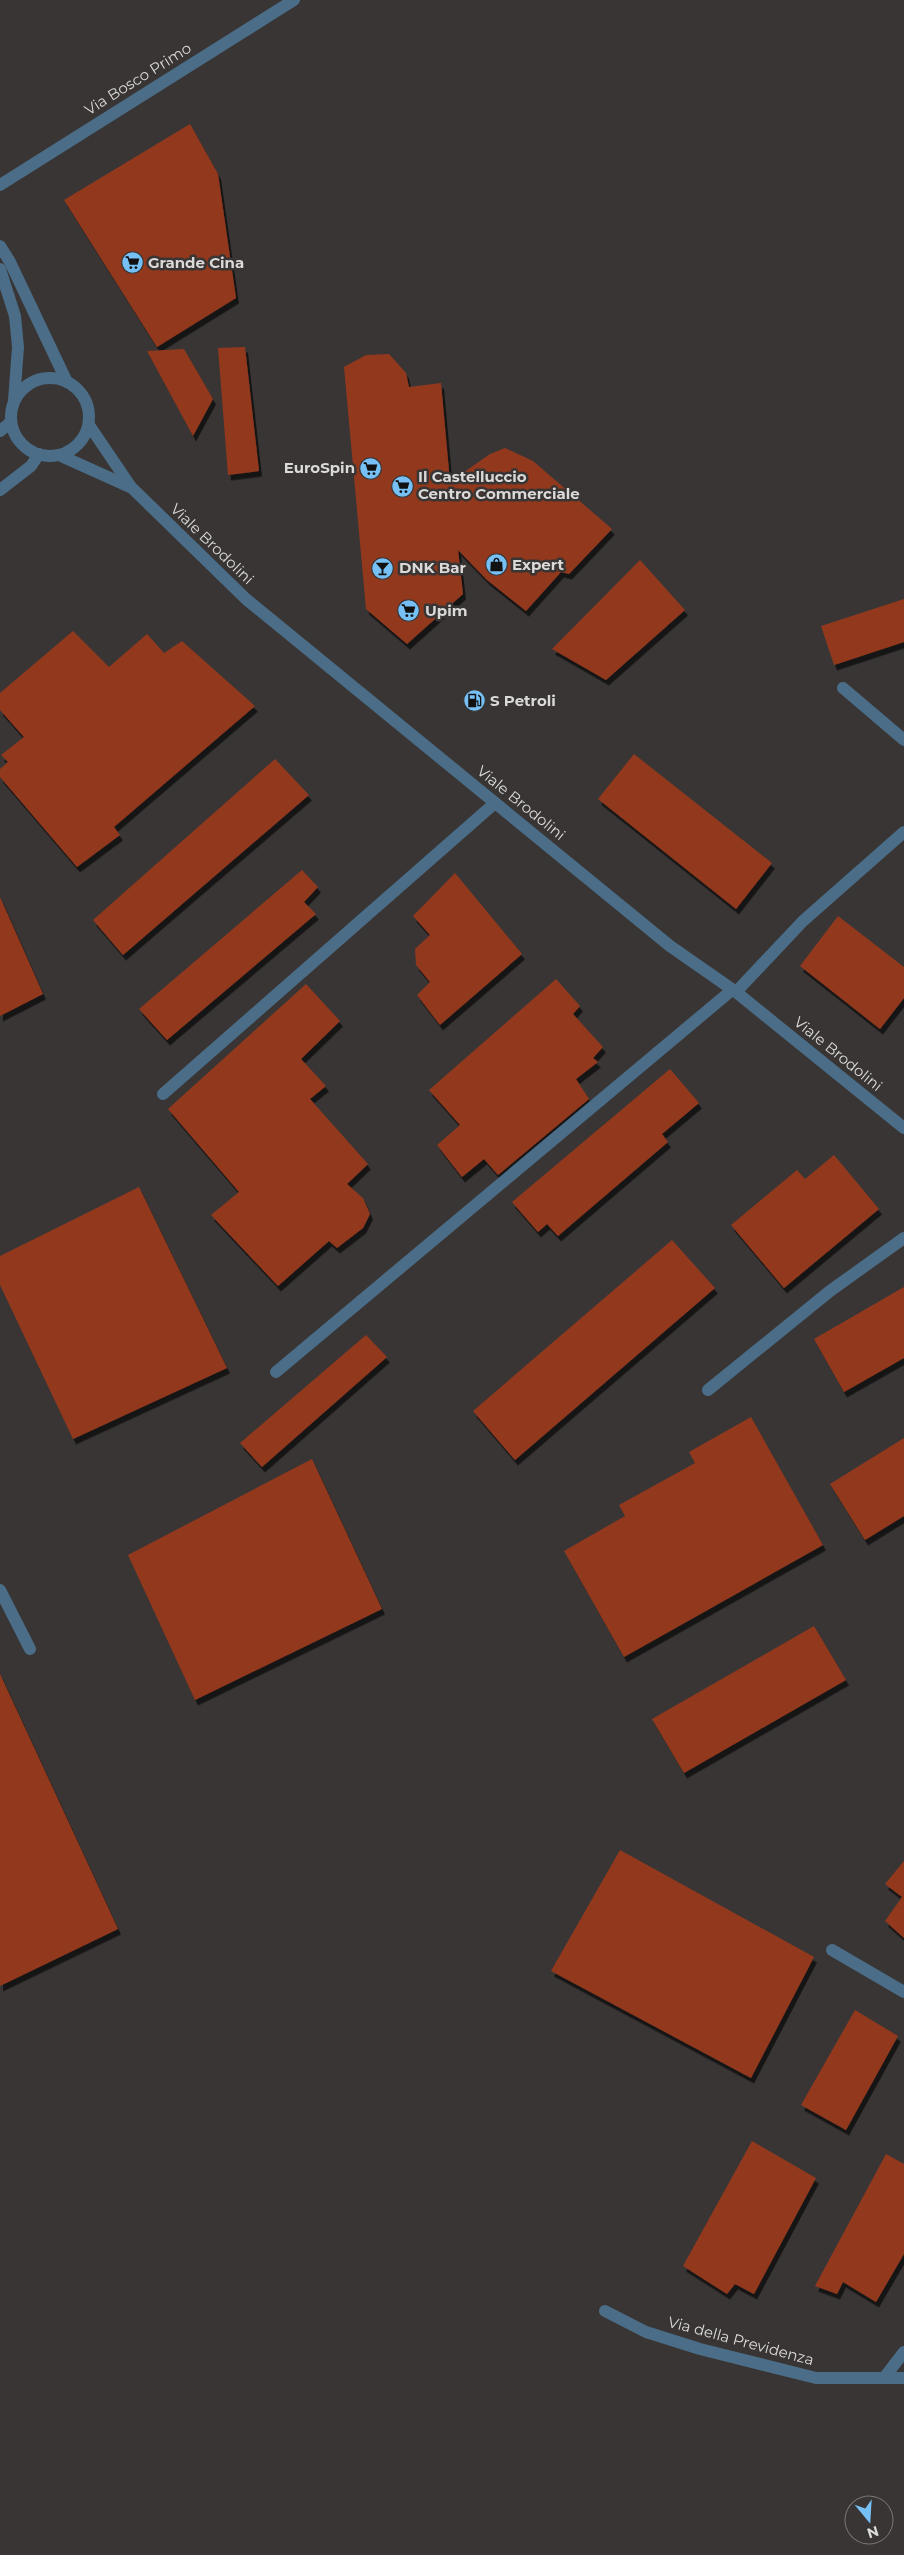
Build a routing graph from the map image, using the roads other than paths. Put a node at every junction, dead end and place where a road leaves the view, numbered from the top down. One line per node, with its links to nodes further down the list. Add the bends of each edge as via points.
1 (294, 0): 2 (street, Via Bosco Primo)
2 (0, 185)
3 (0, 246): 5 (street)
4 (0, 269): 6 (street, via 15,316 18,347)
5 (67, 382): 6 (street, via 55,378 36,381 20,392); 8 (street, via 85,400)
6 (14, 403): 7 (street)
7 (12, 422): 9 (street); 10 (street, via 20,442)
8 (88, 425): 11 (street, via 78,444); 12 (street, Viale Brodolini)
9 (0, 431)
10 (39, 454): 11 (street); 13 (street, via 31,466)
11 (59, 455): 12 (street, Viale Brodolini)
12 (131, 487): 16 (street, Viale Brodolini, via 246,600)
13 (0, 490)
14 (843, 688): 15 (street)
15 (904, 740)
16 (495, 803): 18 (street, Viale Brodolini, via 670,946); 19 (street)
17 (904, 832): 18 (street, via 803,922)
18 (734, 991): 20 (street, Viale Brodolini); 22 (street)
19 (163, 1094)
20 (904, 1128)
21 (904, 1238): 23 (street, via 830,1292)
22 (276, 1372)
23 (708, 1390)
24 (0, 1590): 25 (street)
25 (30, 1649)
26 (832, 1950): 27 (street)
27 (904, 1992)
28 (605, 2311): 30 (street, Via della Previdenza, via 646,2332 816,2378)
29 (904, 2352): 30 (street)
30 (884, 2378): 31 (street, Via della Previdenza)
31 (904, 2378)

